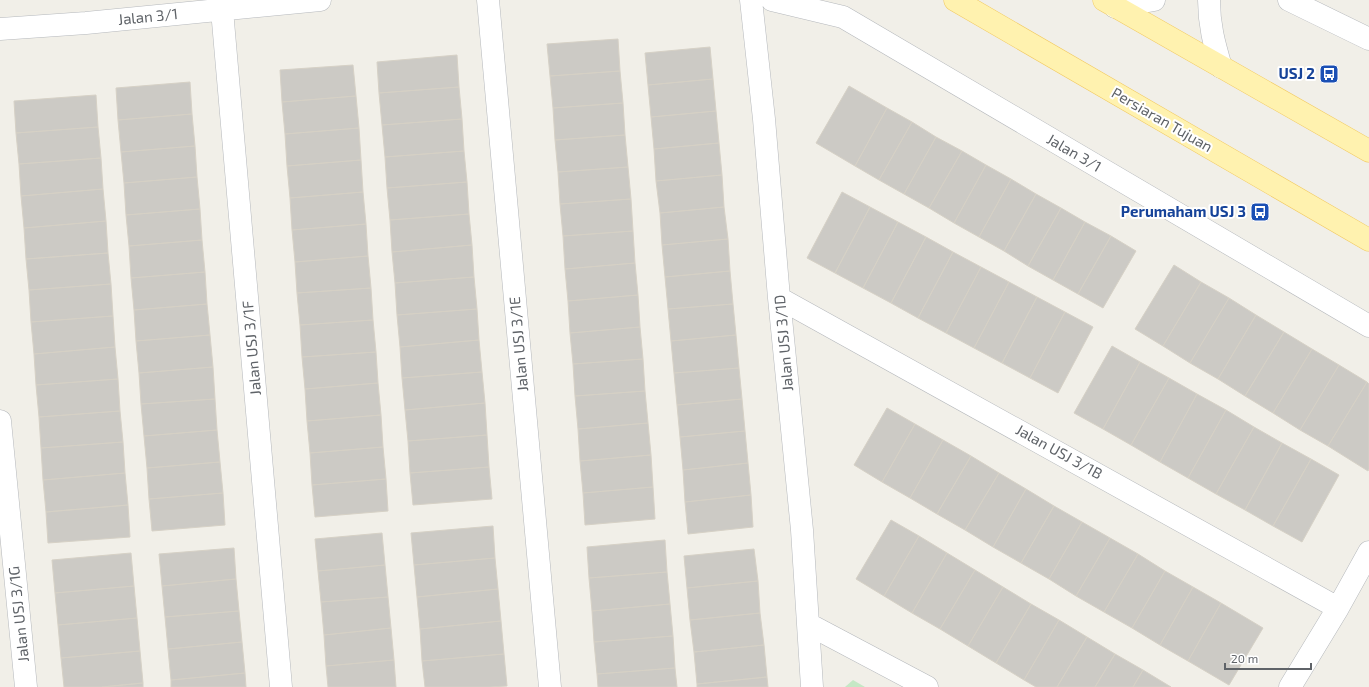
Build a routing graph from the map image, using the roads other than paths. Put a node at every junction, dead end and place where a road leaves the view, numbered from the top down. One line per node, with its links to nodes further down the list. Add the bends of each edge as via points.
1 (320, 0): 10 (street, Jalan 3/1)
2 (488, 0): 24 (street, Jalan USJ 3/1E)
3 (751, 0): 16 (street, Jalan USJ 3/1D)
4 (772, 0): 17 (street, Jalan 3/1, via 842,17)
5 (955, 0): 15 (main road, Persiaran Tujuan)
6 (1154, 0): 9 (street)
7 (1209, 0): 13 (street, via 1209,20)
8 (1289, 0): 12 (street)
9 (1109, 3): 13 (main road)
10 (222, 10): 11 (street, Jalan 3/1, via 86,24); 23 (street, Jalan USJ 3/1F)
11 (0, 29)
12 (1369, 39)
13 (1221, 67): 14 (main road)
14 (1369, 151)
15 (1369, 240)
16 (779, 298): 20 (street, Jalan USJ 3/1B); 21 (street, Jalan USJ 3/1D, via 802,530)
17 (1369, 326)
18 (0, 421): 22 (street, Jalan USJ 3/1G)
19 (1369, 552): 20 (street)
20 (1338, 608): 27 (street)
21 (808, 624): 25 (street, Jalan USJ 3/1D); 26 (street)
22 (26, 687)
23 (282, 687)
24 (550, 687)
25 (812, 687)
26 (927, 687)
27 (1290, 687)

